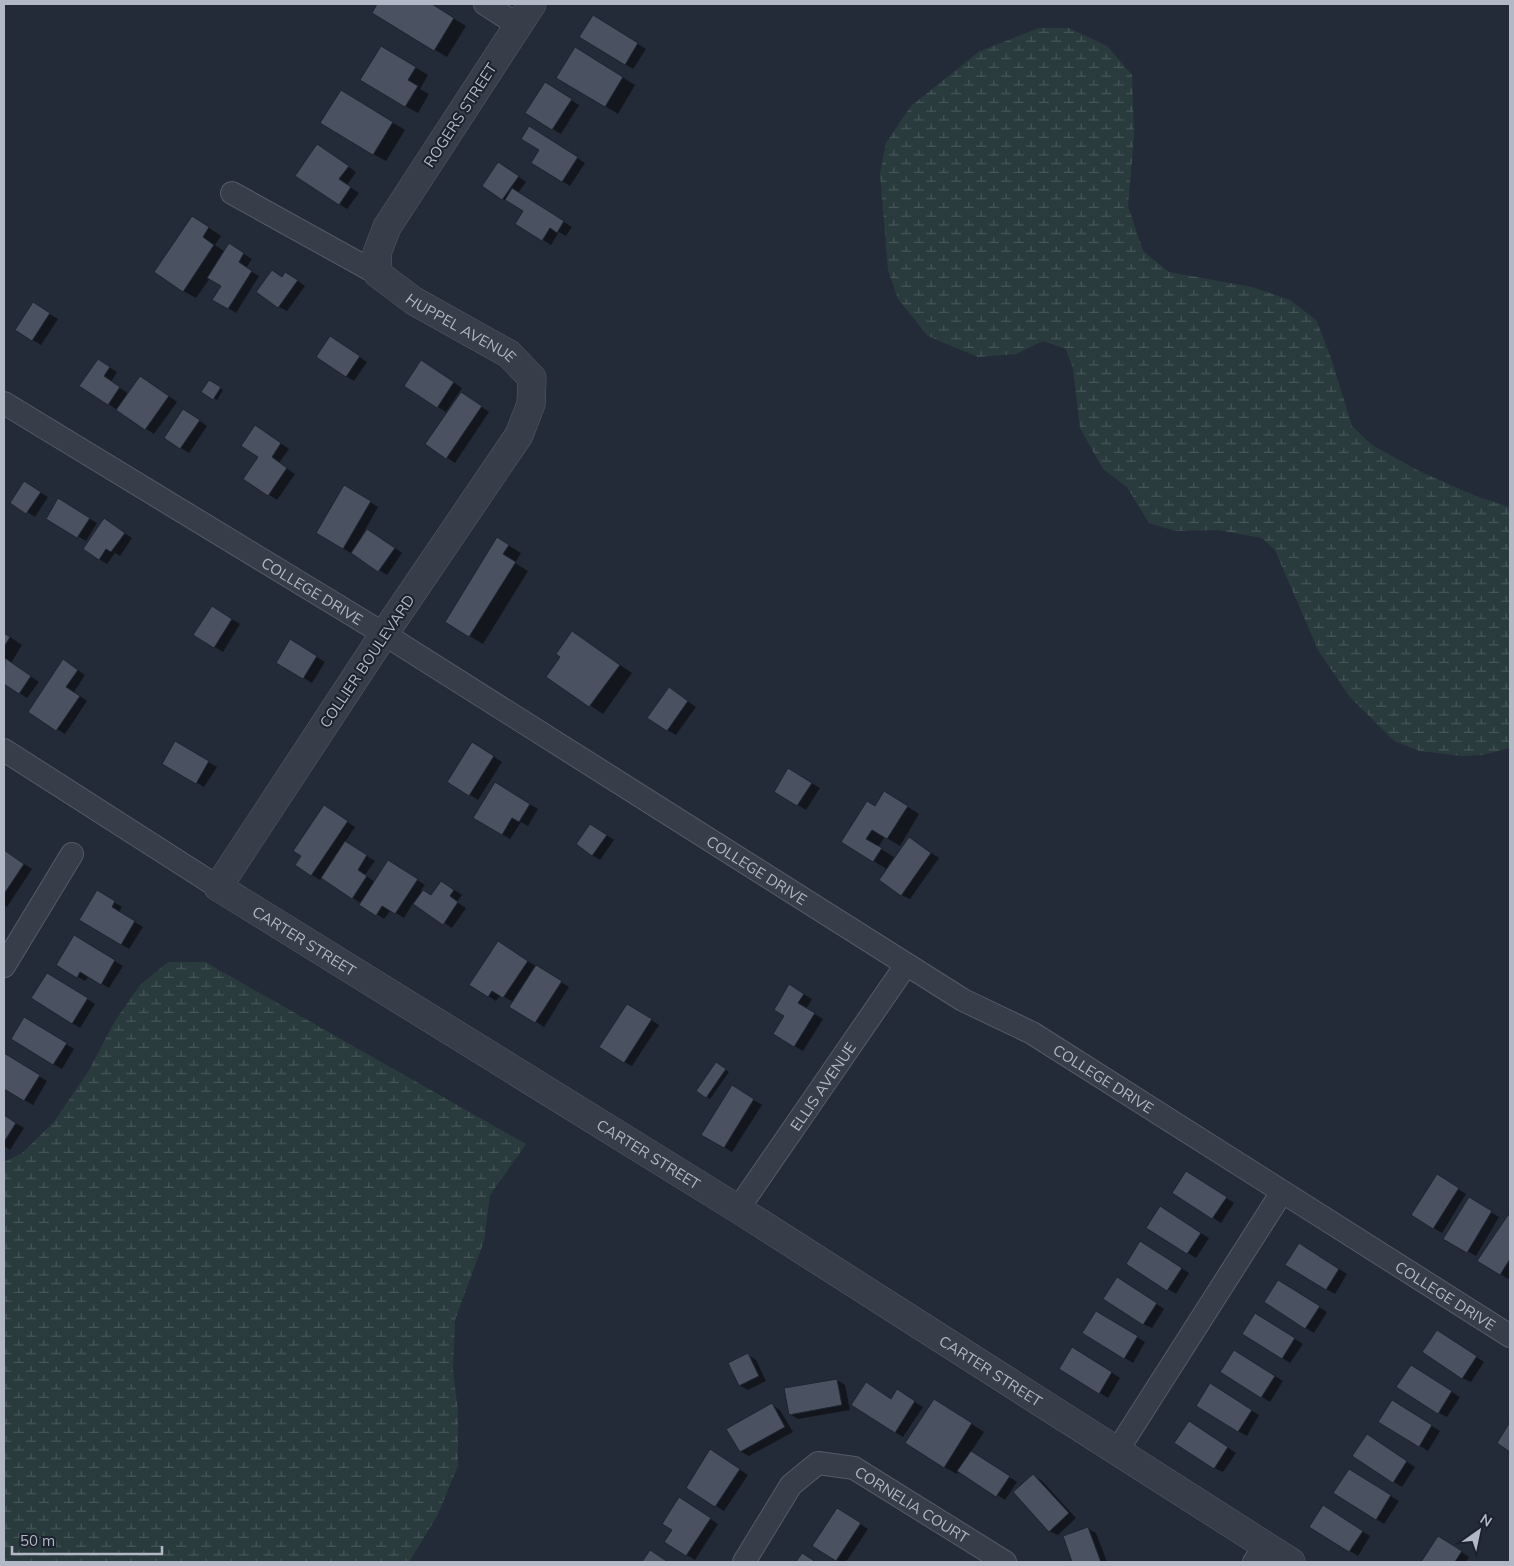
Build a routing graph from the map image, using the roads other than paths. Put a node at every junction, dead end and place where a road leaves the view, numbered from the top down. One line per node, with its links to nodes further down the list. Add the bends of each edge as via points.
1 (485, 4): 2 (street)
2 (525, 14): 4 (street, ROGERS STREET, via 387,227 377,253)
3 (232, 193): 4 (street)
4 (378, 274): 6 (street, HUPPEL AVENUE, via 414,301 509,354 532,378 531,404)
5 (4, 403): 7 (street, COLLEGE DRIVE)
6 (519, 435): 7 (street, COLLIER BOULEVARD)
7 (384, 634): 10 (street, COLLIER BOULEVARD); 12 (street, COLLEGE DRIVE)
8 (4, 750): 10 (street, CARTER STREET)
9 (72, 854): 11 (street)
10 (218, 887): 14 (street, CARTER STREET)
11 (4, 964)
12 (906, 965): 13 (street, COLLEGE DRIVE, via 963,1000 1032,1033); 14 (street, ELLIS AVENUE)
13 (1282, 1192): 15 (street, COLLEGE DRIVE); 16 (street)
14 (738, 1209): 16 (street, CARTER STREET)
15 (1510, 1336)
16 (1117, 1451): 17 (street, CARTER STREET)
17 (1259, 1554): 20 (street, CARTER STREET)
18 (744, 1562): 19 (street, CORNELIA COURT, via 791,1485 818,1463 854,1468)
19 (1005, 1562)
20 (1291, 1562)

